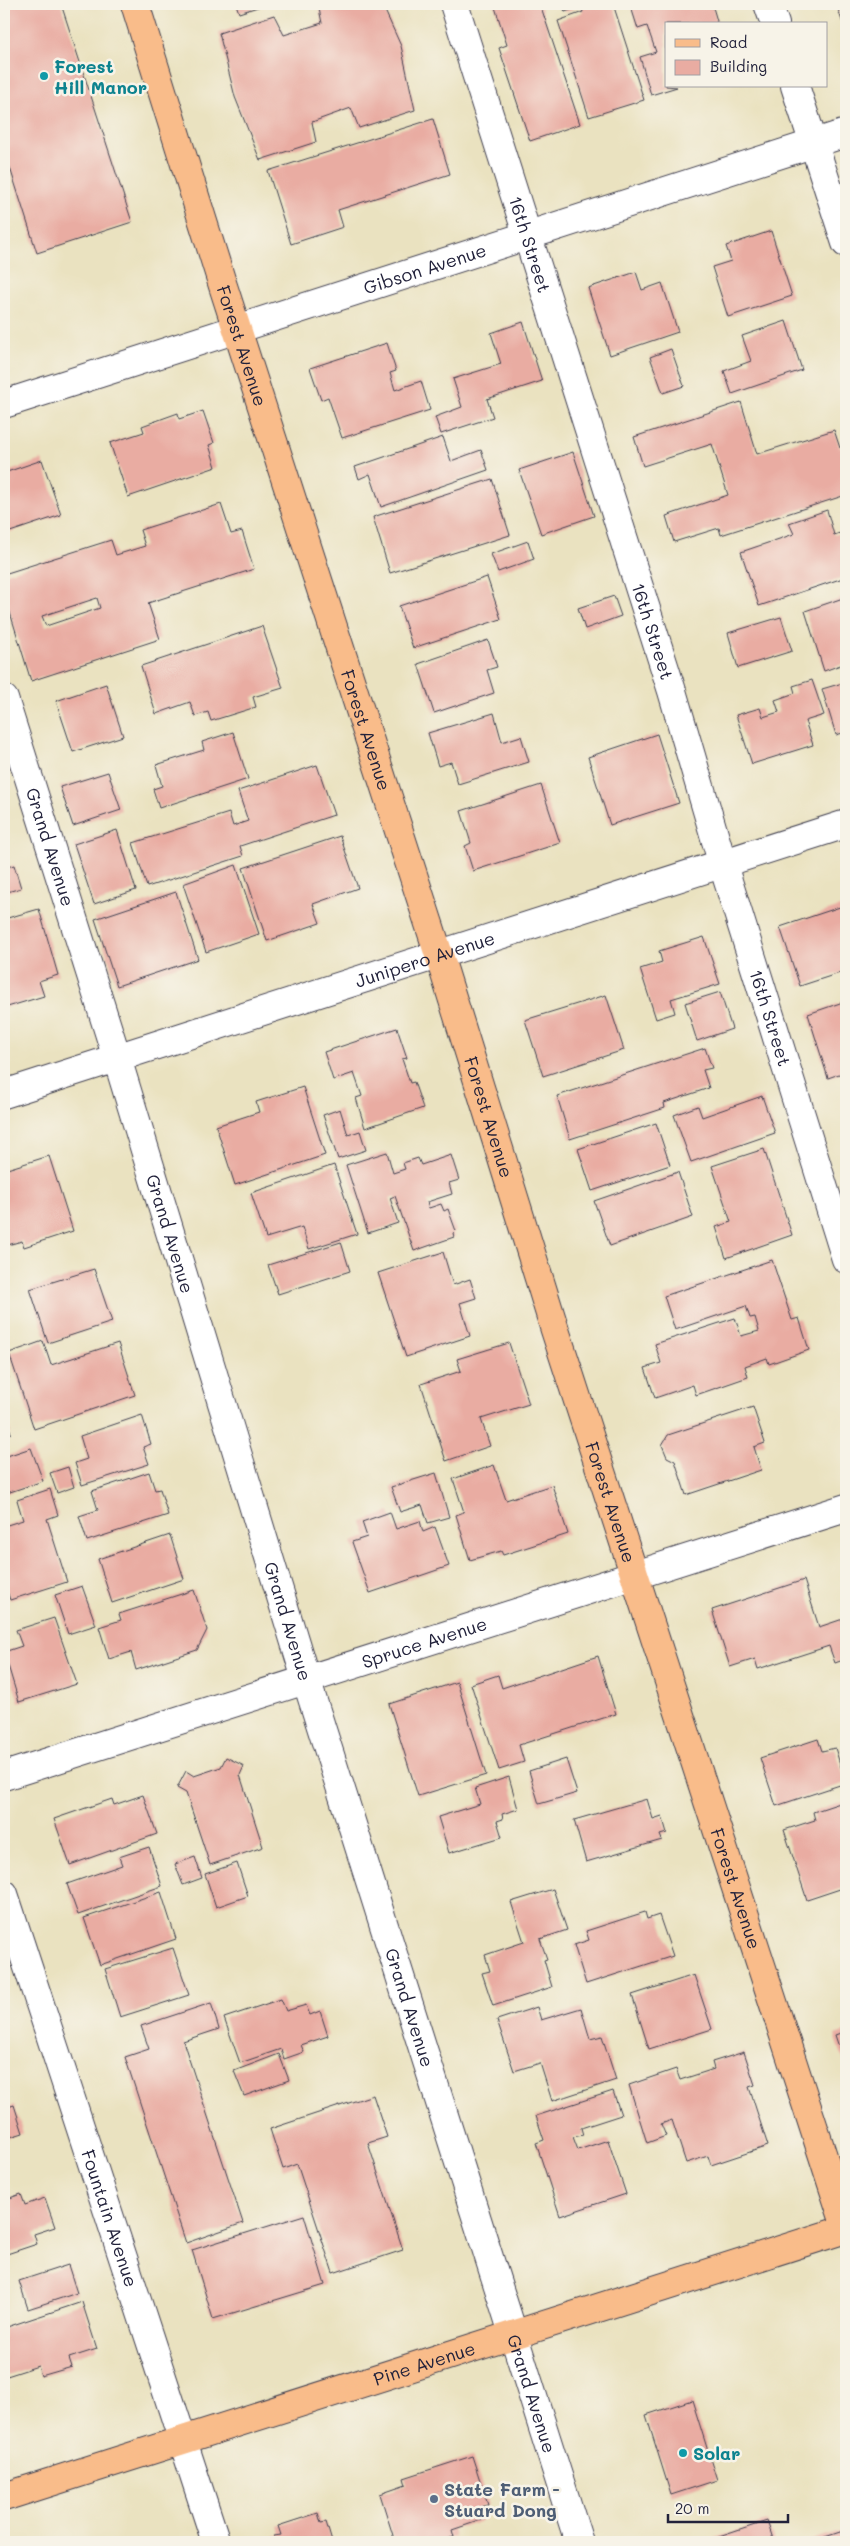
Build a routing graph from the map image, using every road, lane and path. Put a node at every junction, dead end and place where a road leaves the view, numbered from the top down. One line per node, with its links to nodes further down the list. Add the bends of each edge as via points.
1 (135, 4): 10 (main road, Forest Avenue)
2 (454, 4): 8 (street, 16th Street)
3 (768, 4): 4 (street)
4 (774, 22)
5 (796, 88): 7 (street)
6 (846, 133): 7 (street, Gibson Avenue)
7 (813, 143): 8 (street, Gibson Avenue); 9 (street)
8 (528, 236): 10 (street, Gibson Avenue); 14 (street, 16th Street)
9 (846, 243)
10 (238, 330): 11 (street, Gibson Avenue); 15 (main road, Forest Avenue)
11 (4, 404)
12 (4, 699): 16 (street, Grand Avenue)
13 (846, 824): 14 (street, Junipero Avenue)
14 (724, 865): 15 (street, Junipero Avenue); 18 (street, 16th Street)
15 (439, 955): 16 (street, Junipero Avenue); 20 (main road, Forest Avenue, via 555,1330)
16 (117, 1058): 17 (street, Junipero Avenue); 21 (street, Grand Avenue)
17 (4, 1094)
18 (846, 1259)
19 (846, 1508): 20 (street, Spruce Avenue)
20 (635, 1574): 21 (street, Spruce Avenue); 24 (main road, Forest Avenue)
21 (306, 1679): 22 (street, Spruce Avenue); 25 (street, Grand Avenue)
22 (4, 1776)
23 (4, 1894): 26 (street, Fountain Avenue)
24 (846, 2228): 25 (main road, Pine Avenue)
25 (513, 2333): 26 (main road, Pine Avenue); 29 (street, Grand Avenue)
26 (184, 2440): 27 (main road, Pine Avenue); 28 (street, Fountain Avenue)
27 (4, 2497)
28 (216, 2542)
29 (579, 2542)

